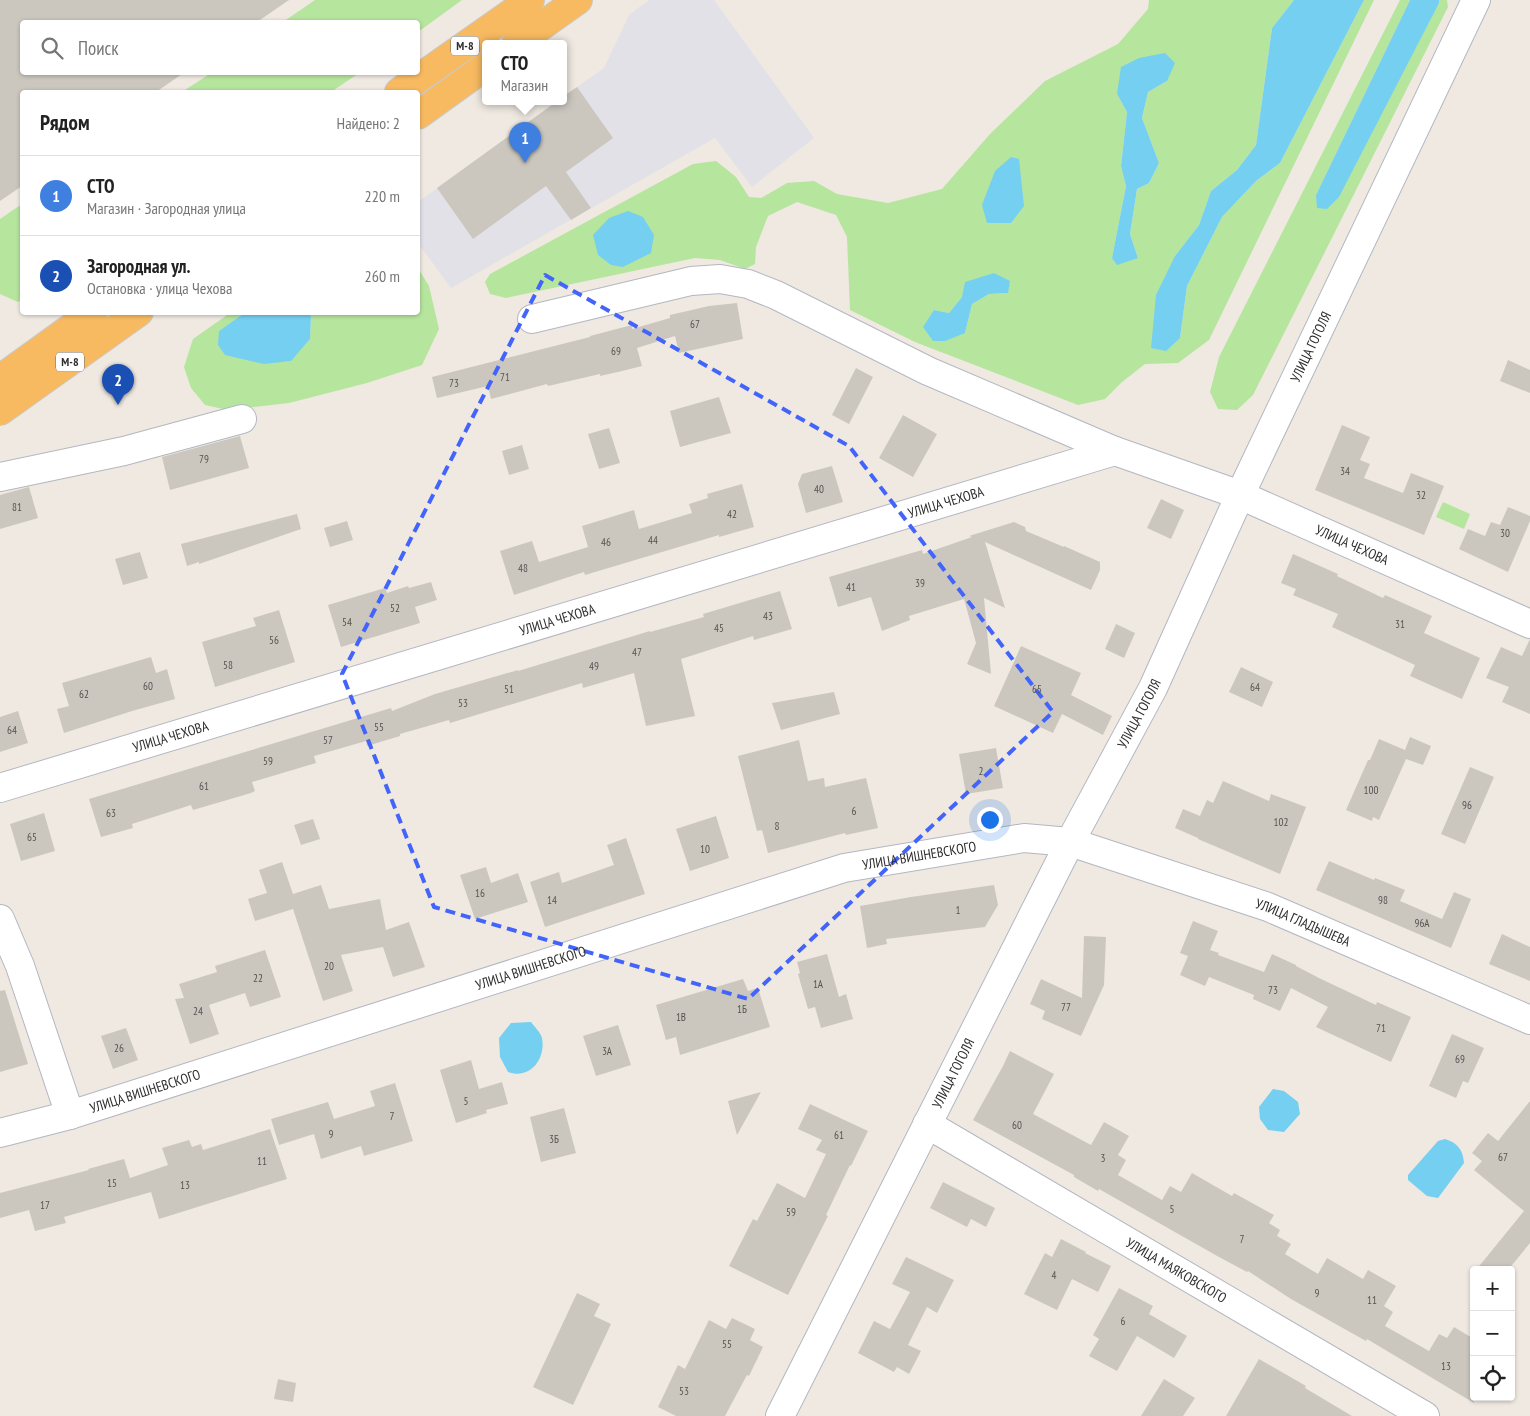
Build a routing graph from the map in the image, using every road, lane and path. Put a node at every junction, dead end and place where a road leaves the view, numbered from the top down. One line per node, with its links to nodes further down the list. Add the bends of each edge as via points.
1 (530, 0): 6 (highway, М-8)
2 (578, 0): 4 (highway)
3 (1476, 0): 16 (street, УЛИЦА ГОГОЛЯ)
4 (522, 40)
5 (482, 69): 7 (highway, М-8)
6 (403, 90)
7 (420, 114)
8 (89, 315): 11 (highway, М-8)
9 (135, 315): 12 (highway, М-8)
10 (532, 319): 14 (street, УЛИЦА ЧЕХОВА, via 691,281 720,279 748,284 928,371)
11 (0, 379)
12 (0, 411)
13 (242, 419): 15 (street, via 124,451)
14 (1115, 451): 16 (street, УЛИЦА ЧЕХОВА); 18 (street, УЛИЦА ЧЕХОВА)
15 (0, 476)
16 (1240, 495): 17 (street, УЛИЦА ЧЕХОВА); 19 (street, УЛИЦА ГОГОЛЯ, via 1152,688)
17 (1530, 624)
18 (0, 788)
19 (1070, 842): 21 (street, УЛИЦА ГЛАДЫШЕВА, via 1268,907); 22 (street, УЛИЦА ВИШНЕВСКОГО, via 1024,838 844,868); 23 (street, УЛИЦА ГОГОЛЯ)
20 (0, 919): 22 (street, via 20,966)
21 (1530, 1020)
22 (70, 1115): 24 (street, УЛИЦА ВИШНЕВСКОГО)
23 (927, 1124): 25 (street, УЛИЦА ГОГОЛЯ); 26 (street, УЛИЦА МАЯКОВСКОГО)
24 (0, 1133)
25 (780, 1416)
26 (1425, 1416)

